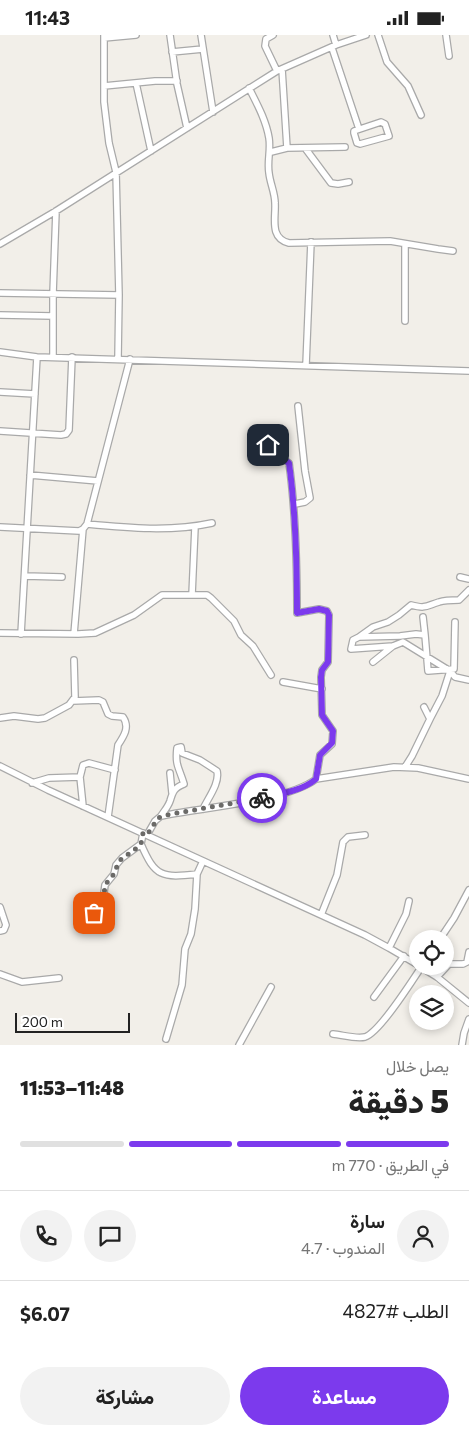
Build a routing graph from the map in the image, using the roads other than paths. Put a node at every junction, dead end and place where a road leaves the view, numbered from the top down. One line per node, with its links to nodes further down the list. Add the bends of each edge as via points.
1 (136, 35): 9 (street)
2 (170, 35): 12 (street)
3 (201, 35): 11 (street)
4 (272, 35): 14 (street, via 266,39 265,46)
5 (333, 35): 10 (street)
6 (366, 35): 10 (street)
7 (378, 35): 20 (street, via 387,62 408,86)
8 (446, 35): 13 (street)
9 (104, 36): 17 (street)
10 (334, 46): 14 (street); 22 (street)
11 (203, 49): 12 (street); 19 (street)
12 (172, 52): 15 (street)
13 (449, 56)
14 (280, 70): 18 (street); 24 (street)
15 (177, 81): 16 (street); 21 (street)
16 (136, 83): 17 (street); 26 (street)
17 (104, 86): 28 (street, via 109,143)
18 (249, 88): 19 (street); 27 (street, via 265,122)
19 (212, 111): 21 (street)
20 (421, 115)
21 (187, 128): 26 (street)
22 (359, 129): 22 (street, via 354,131 358,144 389,136 384,123)
23 (345, 147): 25 (street)
24 (287, 148): 25 (street); 27 (street)
25 (305, 148): 29 (street, via 331,183)
26 (150, 151): 28 (street)
27 (271, 151): 31 (street, via 268,170 276,205 277,237 289,243)
28 (116, 173): 30 (street); 37 (street)
29 (349, 182)
30 (56, 211): 32 (street); 36 (street)
31 (311, 242): 33 (street, via 390,241); 47 (street)
32 (0, 244)
33 (405, 244): 34 (street); 40 (street)
34 (453, 251)
35 (0, 293): 36 (street)
36 (53, 294): 37 (street); 39 (street)
37 (119, 295): 45 (street)
38 (0, 315): 39 (street)
39 (53, 316): 43 (street)
40 (405, 321)
41 (0, 352): 42 (street)
42 (37, 357): 43 (street); 50 (street)
43 (53, 357): 44 (street)
44 (72, 357): 45 (street); 53 (street, via 69,430 61,435)
45 (118, 358): 46 (street)
46 (130, 359): 47 (street); 56 (street)
47 (306, 365): 48 (street)
48 (469, 371)
49 (0, 392): 50 (street)
50 (35, 394): 53 (street)
51 (298, 406): 57 (street, via 310,497 306,502)
52 (0, 431): 53 (street)
53 (32, 433): 55 (street)
54 (256, 438): 57 (street, via 278,451 289,463)
55 (30, 475): 56 (street); 62 (street)
56 (98, 481): 60 (street)
57 (295, 504): 84 (street, via 297,613 319,609 329,615 328,662 322,670)
58 (212, 523): 61 (street)
59 (0, 527): 62 (street)
60 (85, 527): 61 (street); 62 (street, via 79,531); 73 (street)
61 (195, 527): 68 (street)
62 (27, 529): 63 (street)
63 (25, 576): 64 (street); 72 (street)
64 (62, 577)
65 (460, 577): 66 (street)
66 (469, 579)
67 (469, 590): 75 (street, via 459,600 439,602 430,607 411,605)
68 (192, 595): 73 (street, via 162,595 108,628 95,633); 81 (street, via 212,598 234,621)
69 (422, 617): 74 (street)
70 (455, 622): 80 (street, via 454,669)
71 (0, 633): 72 (street)
72 (21, 634): 73 (street)
73 (74, 634)
74 (424, 635): 75 (street); 77 (street)
75 (359, 637): 76 (street, via 353,640 351,649)
76 (393, 646): 77 (street, via 404,642); 79 (street)
77 (426, 655): 80 (street); 80 (street, via 428,671)
78 (74, 660): 85 (street)
79 (373, 661)
80 (450, 671): 82 (street, via 455,677); 88 (street)
81 (271, 675)
82 (469, 680)
83 (283, 682): 84 (street)
84 (322, 689): 94 (street, via 322,715 333,731 332,743 320,755)
85 (73, 701): 87 (street, via 45,718); 91 (street, via 99,700 108,715 125,718 126,732 118,745)
86 (424, 707): 88 (street)
87 (0, 718)
88 (430, 719): 90 (street)
89 (0, 766): 96 (street)
90 (405, 767): 94 (street); 95 (street)
91 (115, 770): 93 (street, via 86,763); 101 (street)
92 (170, 773): 97 (street)
93 (80, 777): 96 (street, via 49,778); 98 (street)
94 (316, 779): 99 (street, via 282,793)
95 (469, 779)
96 (32, 783): 98 (street)
97 (172, 793): 99 (street, via 184,784 175,762 177,748 181,747 182,753 217,771 214,787); 100 (street)
98 (84, 806): 101 (street)
99 (203, 809): 100 (street)
100 (161, 816): 102 (street)
101 (108, 817): 102 (street)
102 (145, 834): 104 (street); 105 (street)
103 (365, 835): 110 (street, via 348,837 342,842 337,875)
104 (141, 844): 106 (street, via 154,869 163,874); 111 (street, via 119,861 105,885 102,908)
105 (203, 861): 106 (street); 110 (street)
106 (197, 874): 128 (street, via 195,909 185,949 182,985)
107 (469, 890): 112 (street)
108 (409, 901): 114 (street)
109 (0, 907): 113 (street, via 6,925)
110 (321, 915): 114 (street)
111 (82, 916)
112 (446, 930)
113 (0, 931)
114 (389, 948): 116 (street)
115 (469, 953): 121 (street, via 467,962 449,964)
116 (404, 956): 117 (street); 124 (street)
117 (409, 959)
118 (0, 974): 122 (street, via 22,983)
119 (414, 975): 127 (street, via 372,1033 363,1037)
120 (434, 975): 121 (street)
121 (437, 977): 125 (street)
122 (59, 978)
123 (271, 987): 129 (street)
124 (374, 997)
125 (469, 1003)
126 (469, 1019): 130 (street)
127 (333, 1034)
128 (166, 1039)
129 (239, 1045)
130 (462, 1045)

